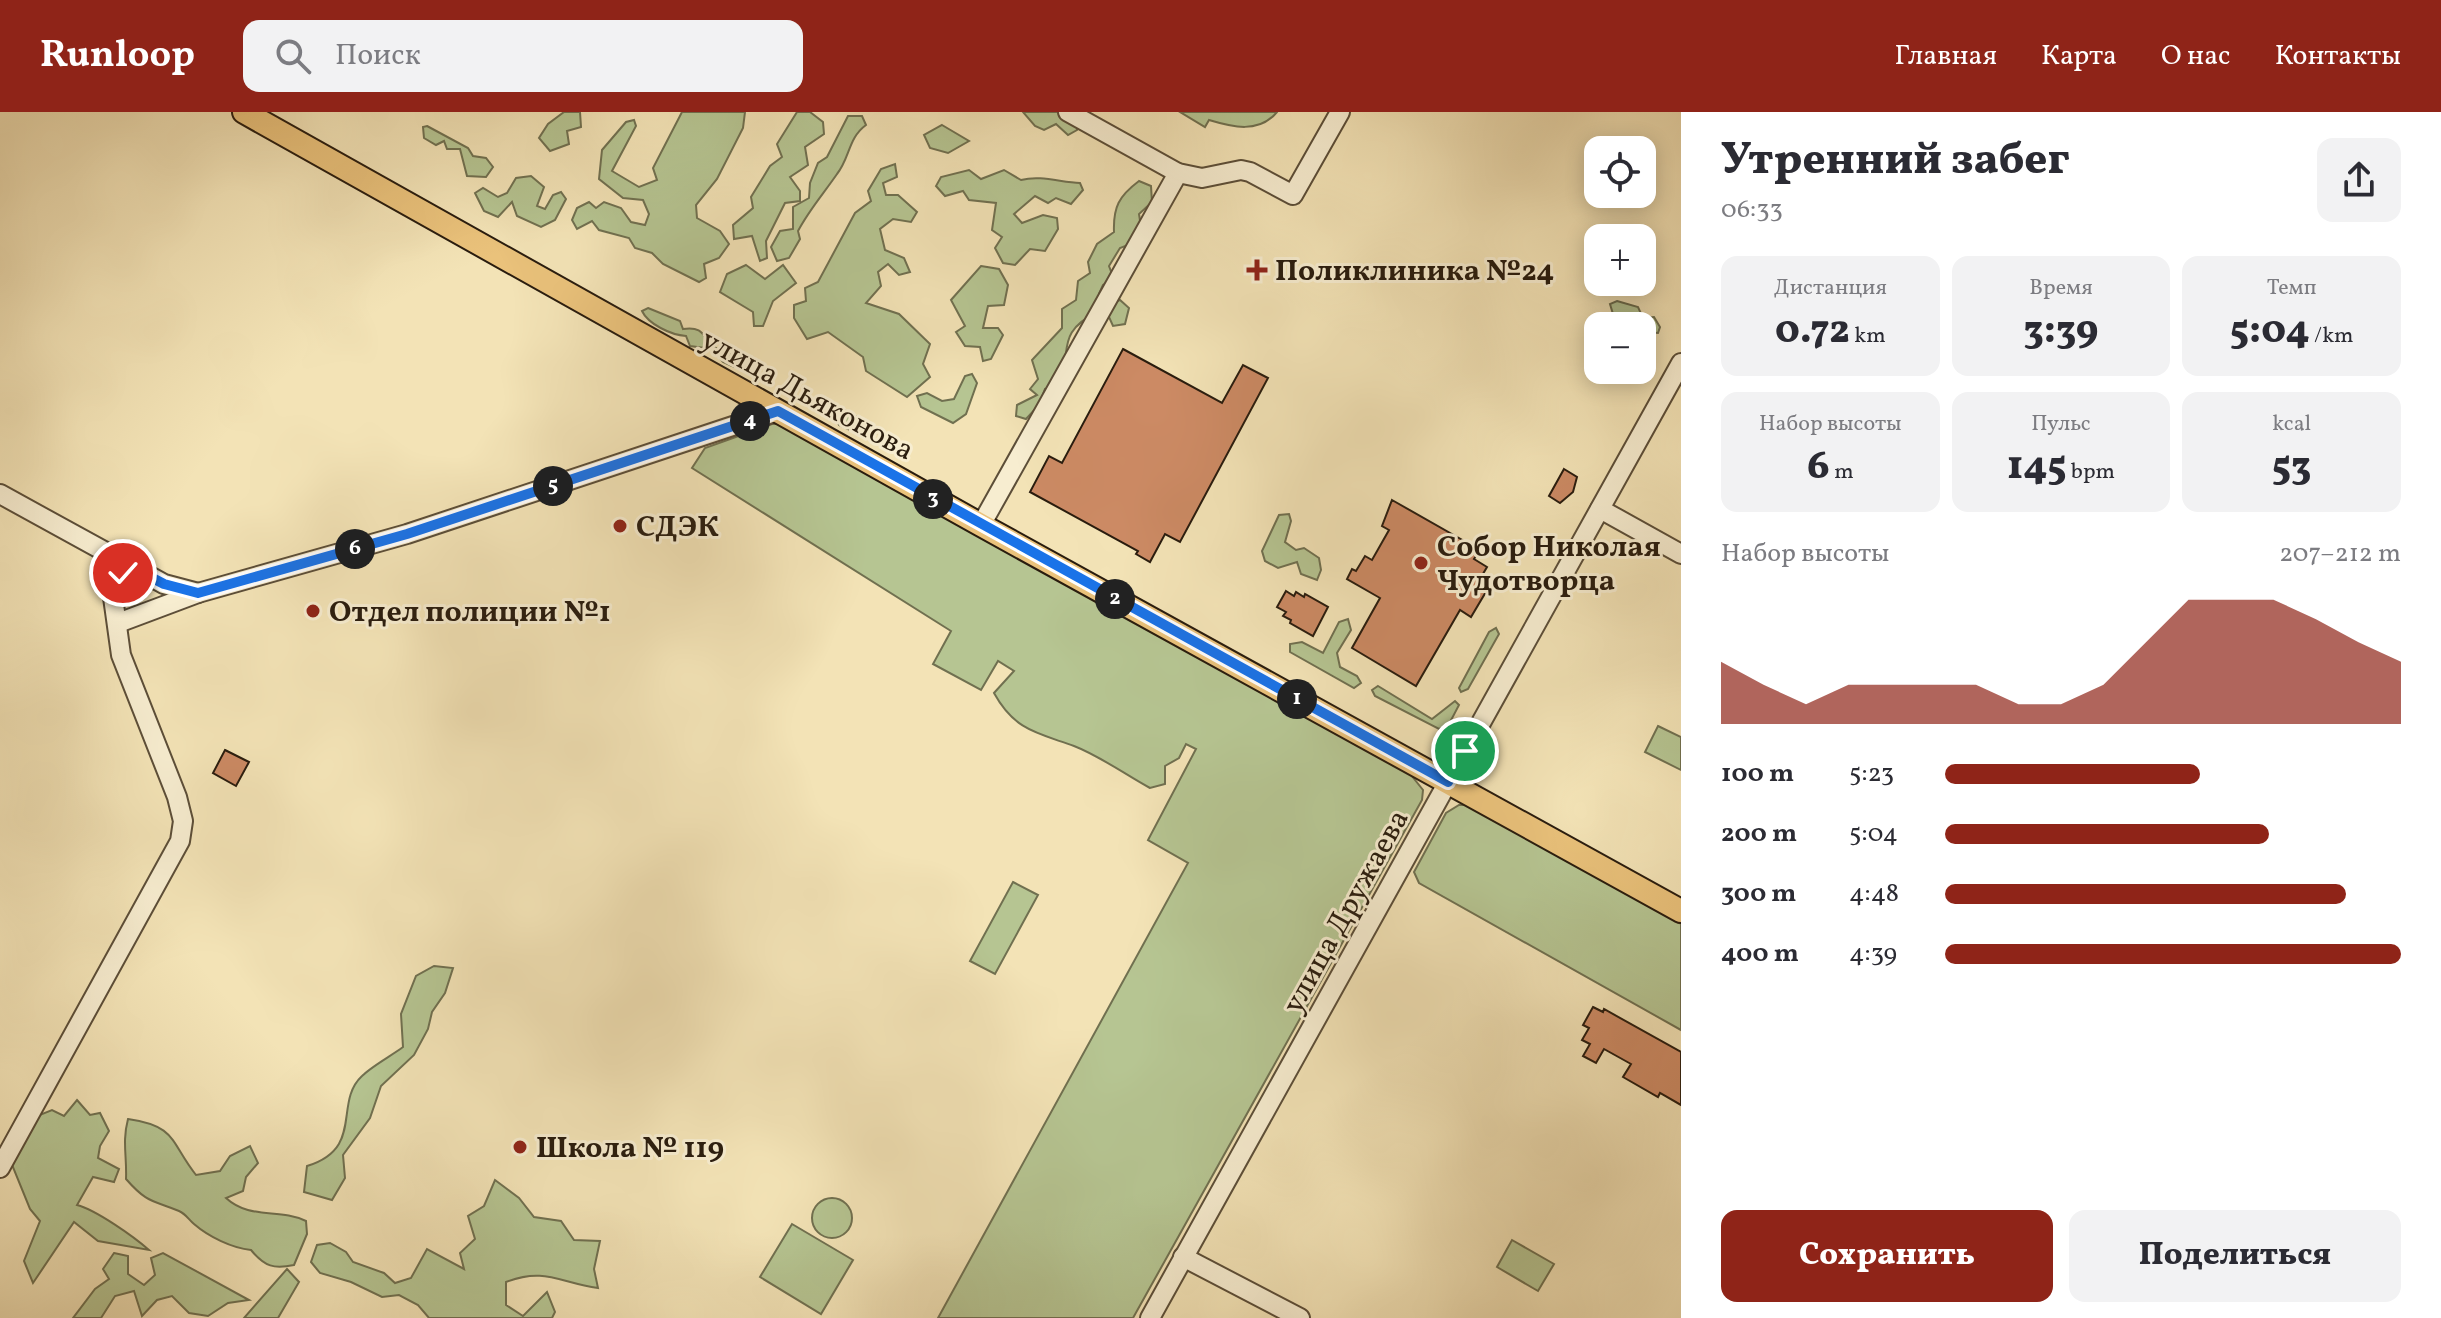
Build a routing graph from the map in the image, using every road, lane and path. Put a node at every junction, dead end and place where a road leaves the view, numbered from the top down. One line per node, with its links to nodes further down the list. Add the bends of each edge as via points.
1 (244, 112): 6 (main road, улица Дьяконова)
2 (1068, 112): 4 (street)
3 (1340, 112): 4 (street, via 1293,195 1241,170 1202,178)
4 (1178, 173): 9 (street)
5 (1681, 363): 8 (street, улица Дружаева)
6 (778, 411): 9 (main road, улица Дьяконова); 14 (street, via 407,534)
7 (0, 494): 10 (street)
8 (1600, 509): 11 (street); 17 (street, улица Дружаева)
9 (981, 525): 17 (main road, улица Дьяконова)
10 (107, 554): 12 (street); 15 (street)
11 (1681, 554)
12 (137, 570): 13 (street); 15 (street, via 123,573)
13 (156, 580): 14 (street); 16 (street, via 162,590)
14 (198, 593): 16 (street)
15 (120, 609): 16 (street); 19 (street, via 121,655 177,797 183,821 180,841)
16 (159, 610)
17 (1448, 782): 18 (main road, улица Дьяконова); 20 (street, улица Дружаева)
18 (1681, 911)
19 (0, 1168)
20 (1183, 1257): 21 (street, улица Дружаева); 22 (street)
21 (1150, 1318)
22 (1300, 1318)

